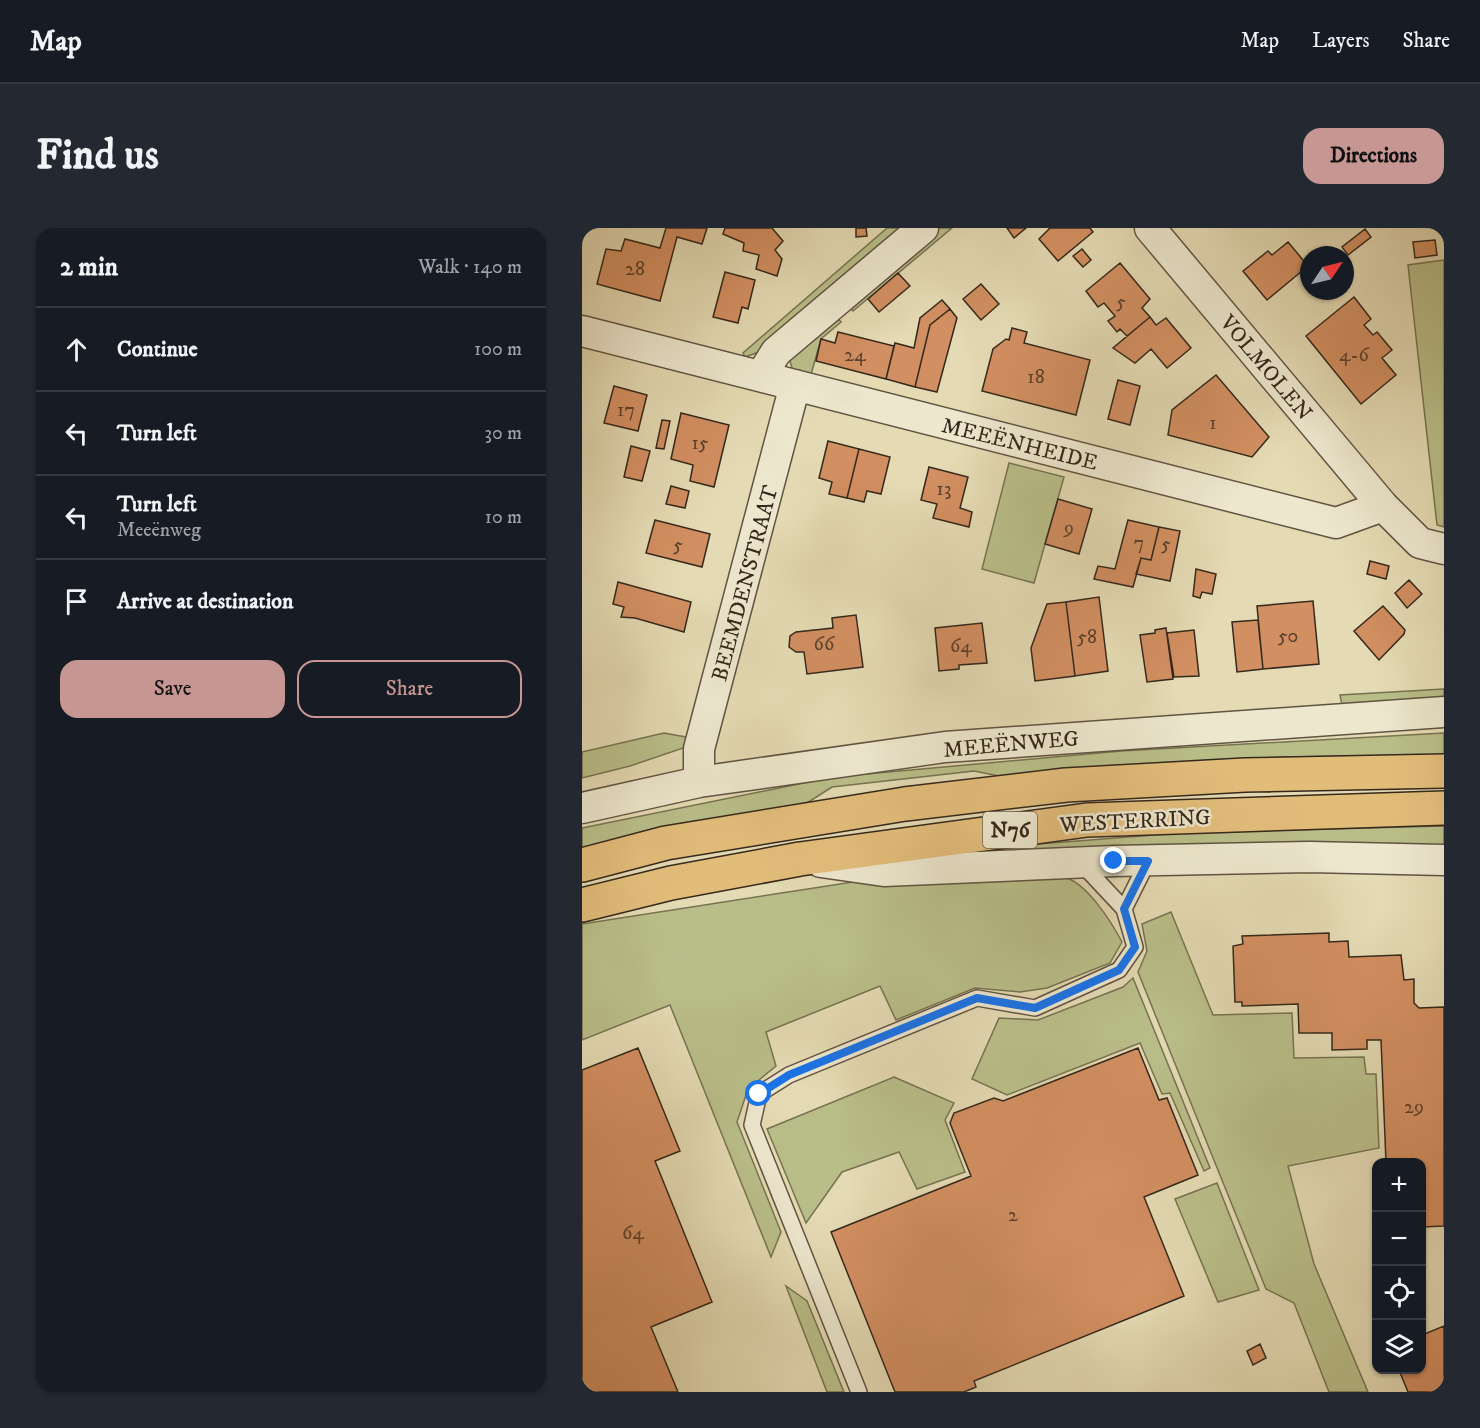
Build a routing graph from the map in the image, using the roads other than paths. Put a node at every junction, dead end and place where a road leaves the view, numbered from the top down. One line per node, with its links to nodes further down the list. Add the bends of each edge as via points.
1 (923, 228): 4 (street, via 776,352)
2 (1150, 228): 6 (street, VOLMOLEN)
3 (582, 331): 4 (street, MEEËNHEIDE)
4 (761, 376): 5 (street, MEEËNHEIDE)
5 (795, 385): 6 (street, MEEËNHEIDE, via 1336,523); 10 (street, BEEMDENSTRAAT, via 699,749)
6 (1383, 506): 7 (street, via 1420,543)
7 (1444, 549)
8 (1444, 712): 10 (street, MEEËNWEG, via 945,747)
9 (1444, 771): 17 (highway, WESTERRING / N76, via 1245,775 1066,785 906,804 666,843)
10 (699, 782): 11 (street, MEEËNWEG)
11 (582, 808)
12 (1444, 808): 13 (highway, WESTERRING / N76, via 1088,820)
13 (800, 858): 16 (street, via 884,871); 18 (highway, WESTERRING / N76)
14 (1444, 860): 15 (street, via 1310,857)
15 (1148, 861): 16 (street); 19 (lane)
16 (1080, 863): 19 (lane)
17 (582, 865)
18 (582, 905)
19 (1124, 909): 20 (lane, via 1135,947 1119,970 1035,1008 977,998 789,1075 759,1094 752,1125)
20 (860, 1392)

